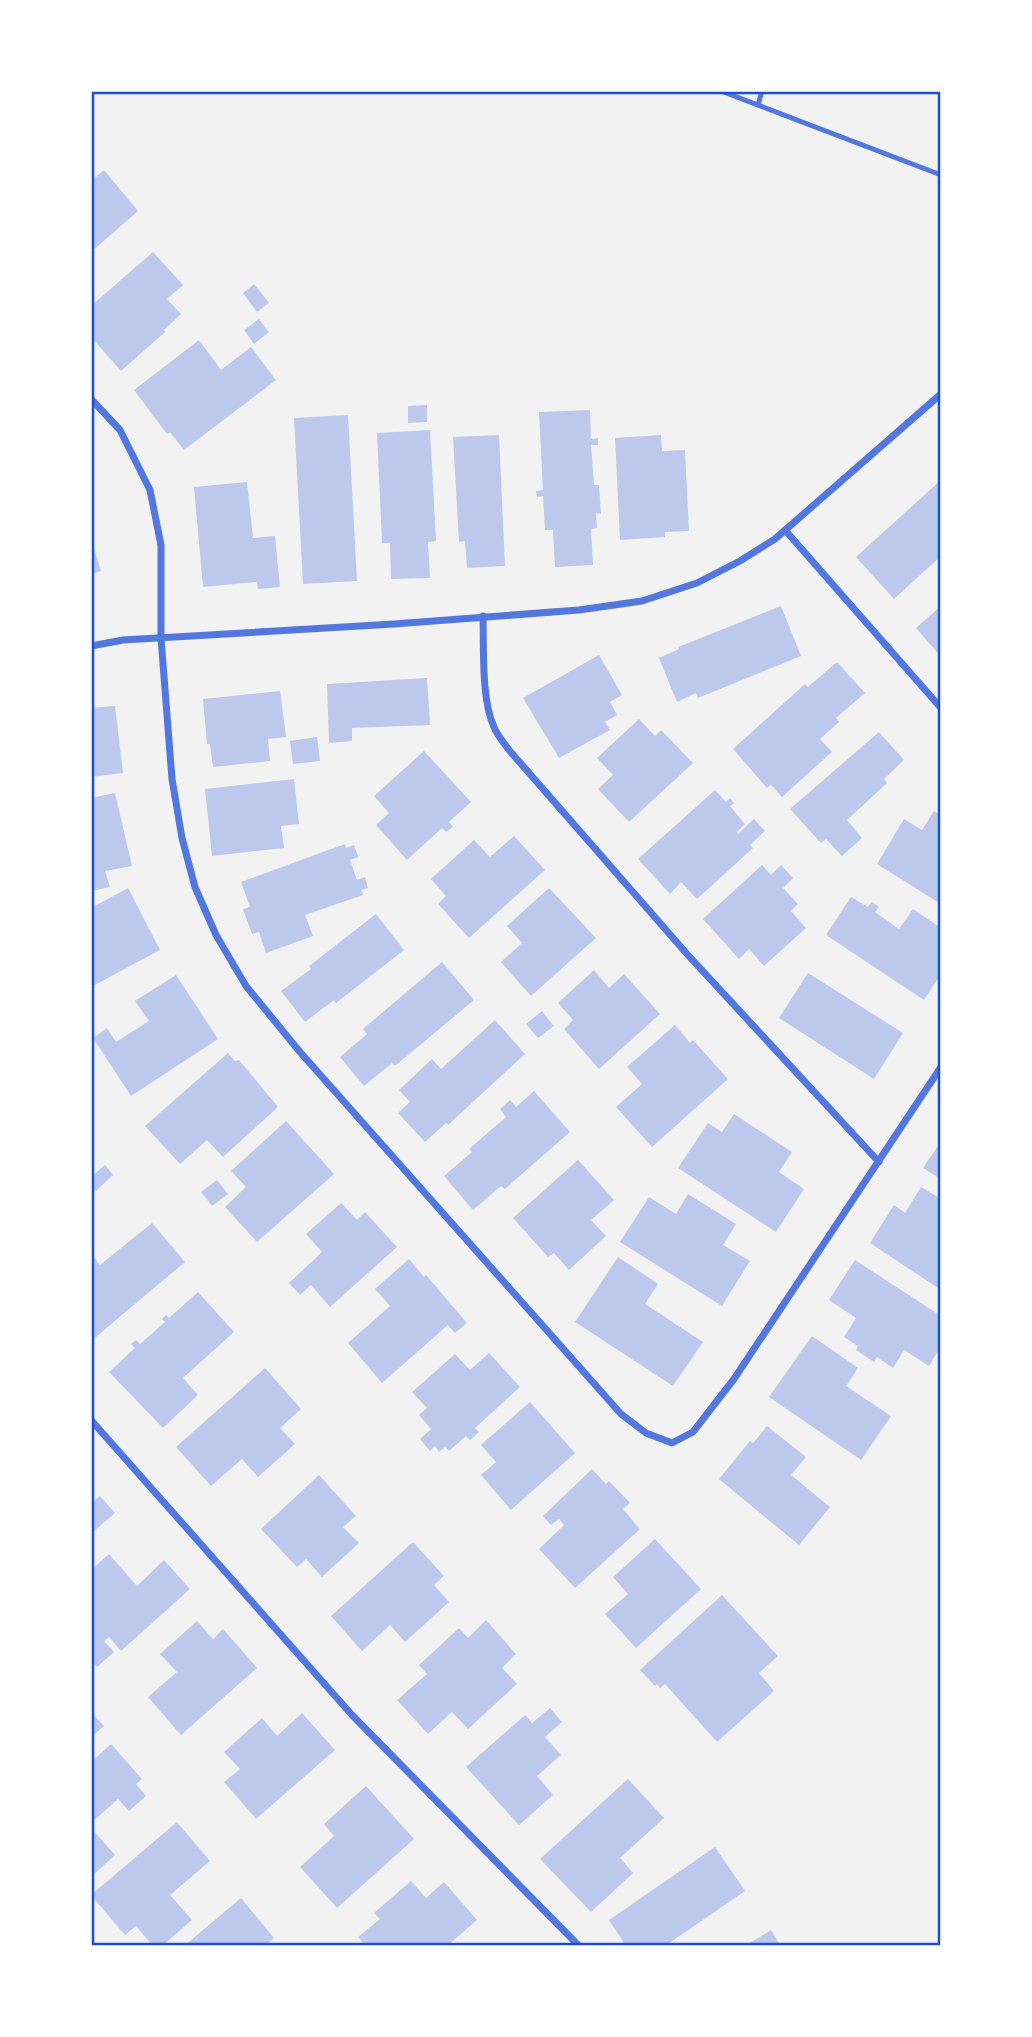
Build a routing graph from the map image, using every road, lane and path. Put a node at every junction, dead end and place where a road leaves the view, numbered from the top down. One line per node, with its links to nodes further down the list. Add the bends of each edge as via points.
1 (721, 91): 3 (lane)
2 (762, 91): 3 (lane)
3 (758, 105): 4 (lane)
4 (941, 175)
5 (941, 394): 7 (street)
6 (91, 398): 9 (street, via 120,430 150,490 161,545)
7 (785, 530): 8 (street, via 697,583 642,601); 11 (street)
8 (483, 616): 9 (street); 13 (street, via 489,707 494,727 509,750 687,954)
9 (161, 638): 10 (street); 13 (street, via 172,779 182,838 210,923 246,986 621,1414 646,1433 672,1443 693,1432 734,1379)
10 (91, 646)
11 (941, 708)
12 (941, 1067): 13 (street)
13 (879, 1162)
14 (91, 1420): 15 (street, via 352,1715)
15 (579, 1946)

